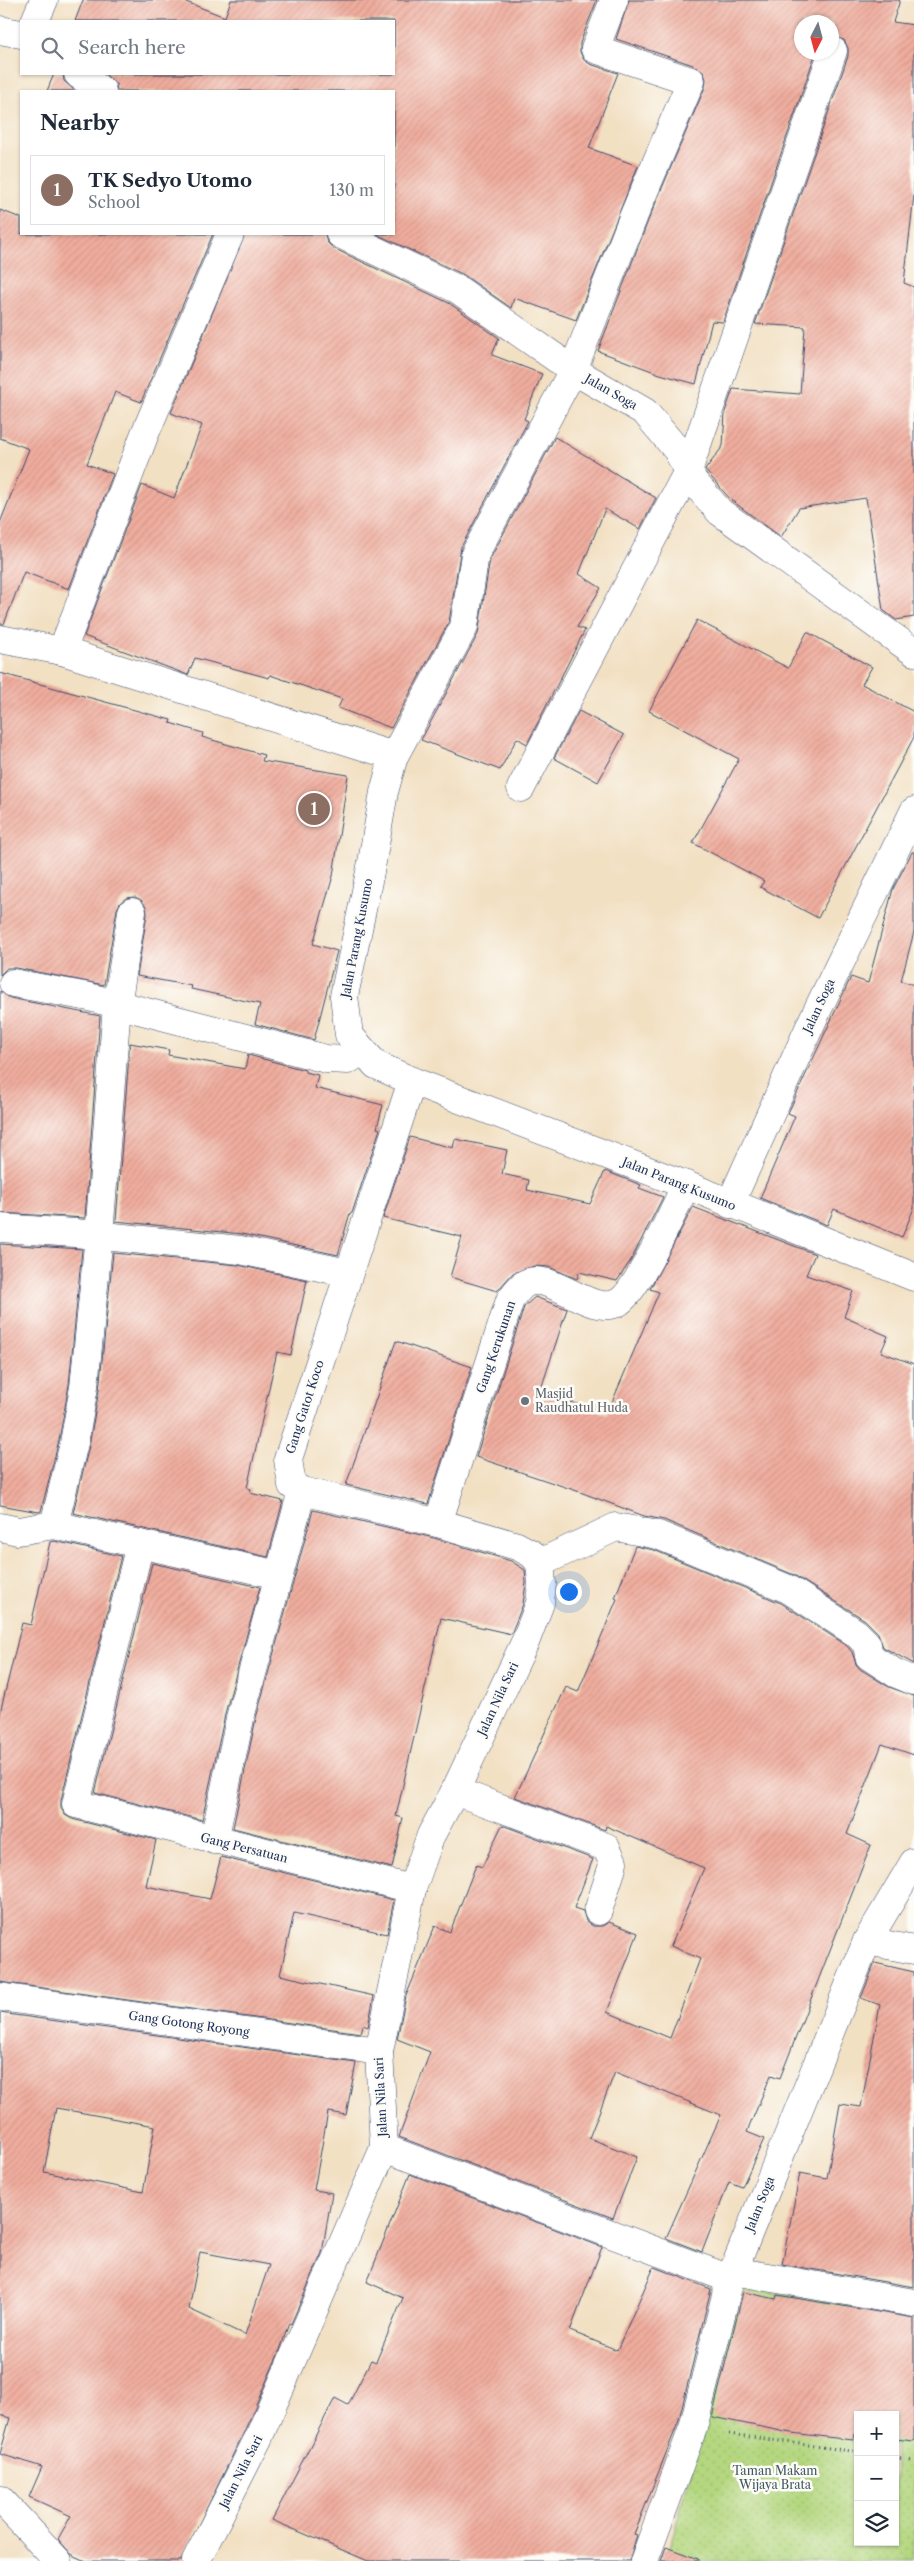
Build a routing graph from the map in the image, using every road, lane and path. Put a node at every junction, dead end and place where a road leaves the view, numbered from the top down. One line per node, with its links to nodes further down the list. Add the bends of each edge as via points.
1 (44, 0): 3 (street)
2 (614, 0): 11 (street, Jalan Parang Kusumo, via 595,50 691,81)
3 (35, 20)
4 (0, 30): 5 (street)
5 (20, 34)
6 (830, 60): 12 (street)
7 (79, 75): 8 (street)
8 (101, 90)
9 (230, 235): 14 (street, via 137,452)
10 (342, 235): 11 (street, Jalan Soga, via 457,289)
11 (573, 370): 12 (street, Jalan Soga, via 645,412 677,450); 16 (street, Jalan Parang Kusumo, via 475,554 464,627)
12 (688, 471): 15 (street, Jalan Soga, via 720,512); 17 (street)
13 (0, 639): 14 (street)
14 (62, 651): 16 (street)
15 (914, 652)
16 (394, 756): 22 (street, Jalan Parang Kusumo, via 344,996 349,1035)
17 (521, 788)
18 (914, 811): 25 (street, Jalan Soga, via 814,1017)
19 (132, 912): 21 (street)
20 (13, 983): 21 (street)
21 (117, 1005): 22 (street, via 332,1060 348,1060); 27 (street)
22 (362, 1050): 23 (street, Jalan Parang Kusumo, via 376,1064)
23 (412, 1080): 24 (street, Jalan Parang Kusumo); 28 (street, Gang Gatot Koco)
24 (686, 1185): 25 (street, Jalan Parang Kusumo); 31 (street, Gang Kerukunan, via 632,1290 617,1304 600,1305 538,1280 523,1285 510,1300)
25 (730, 1204): 29 (street, Jalan Parang Kusumo)
26 (0, 1228): 27 (street)
27 (99, 1235): 28 (street, via 240,1250); 32 (street, via 84,1387)
28 (348, 1273): 30 (street, Gang Gatot Koco, via 288,1459 292,1485)
29 (914, 1277)
30 (302, 1491): 31 (street); 36 (street)
31 (438, 1523): 35 (street, via 517,1546)
32 (54, 1525): 33 (street, via 18,1531); 34 (street)
33 (0, 1527)
34 (140, 1544): 36 (street); 39 (street, Gang Persatuan, via 76,1804)
35 (540, 1563): 37 (street, via 616,1527 658,1535 788,1590 856,1633 867,1644 870,1656); 38 (street, Jalan Nila Sari, via 540,1603)
36 (279, 1575): 39 (street, via 241,1714)
37 (914, 1681)
38 (455, 1791): 41 (street, Jalan Nila Sari, via 431,1835); 42 (street, via 606,1847 613,1862)
39 (214, 1840): 41 (street, Gang Persatuan)
40 (914, 1862): 43 (street, Jalan Soga)
41 (412, 1889): 46 (street, Jalan Nila Sari)
42 (598, 1911)
43 (867, 1941): 44 (street); 48 (street, Jalan Soga)
44 (914, 1950)
45 (0, 1997): 46 (street, Gang Gotong Royong)
46 (379, 2051): 47 (street, Jalan Nila Sari)
47 (384, 2148): 48 (street); 56 (street, Jalan Nila Sari, via 258,2439)
48 (732, 2275): 49 (street); 50 (street, Jalan Soga)
49 (914, 2303)
50 (693, 2428): 51 (path); 57 (street, Jalan Soga)
51 (854, 2451)
52 (899, 2458): 53 (path)
53 (914, 2460)
54 (0, 2499): 55 (street)
55 (58, 2561)
56 (196, 2561)
57 (644, 2561)

